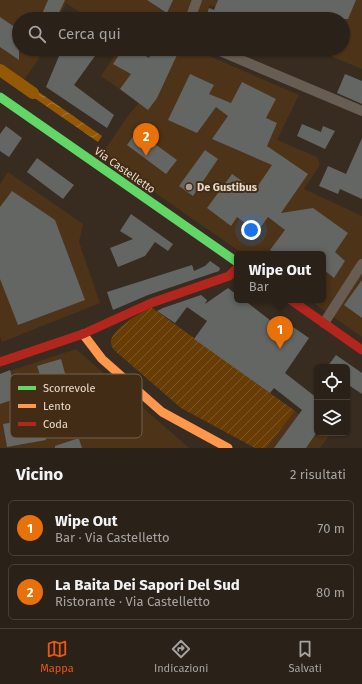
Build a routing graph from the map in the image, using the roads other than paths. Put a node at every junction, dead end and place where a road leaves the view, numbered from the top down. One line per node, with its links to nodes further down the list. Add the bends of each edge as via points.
1 (197, 0): 2 (street)
2 (193, 12)
3 (232, 56): 5 (street)
4 (0, 97): 6 (street, Via Castelletto)
5 (362, 111)
6 (234, 260)
7 (362, 264): 10 (street)
8 (234, 271): 11 (street, via 229,276 151,303)
9 (295, 303): 10 (street)
10 (324, 323): 12 (street)
11 (83, 334): 13 (street); 14 (street, via 102,359)
12 (362, 350)
13 (0, 362)
14 (119, 374)
15 (142, 394): 16 (street, via 176,421)
16 (228, 448)

